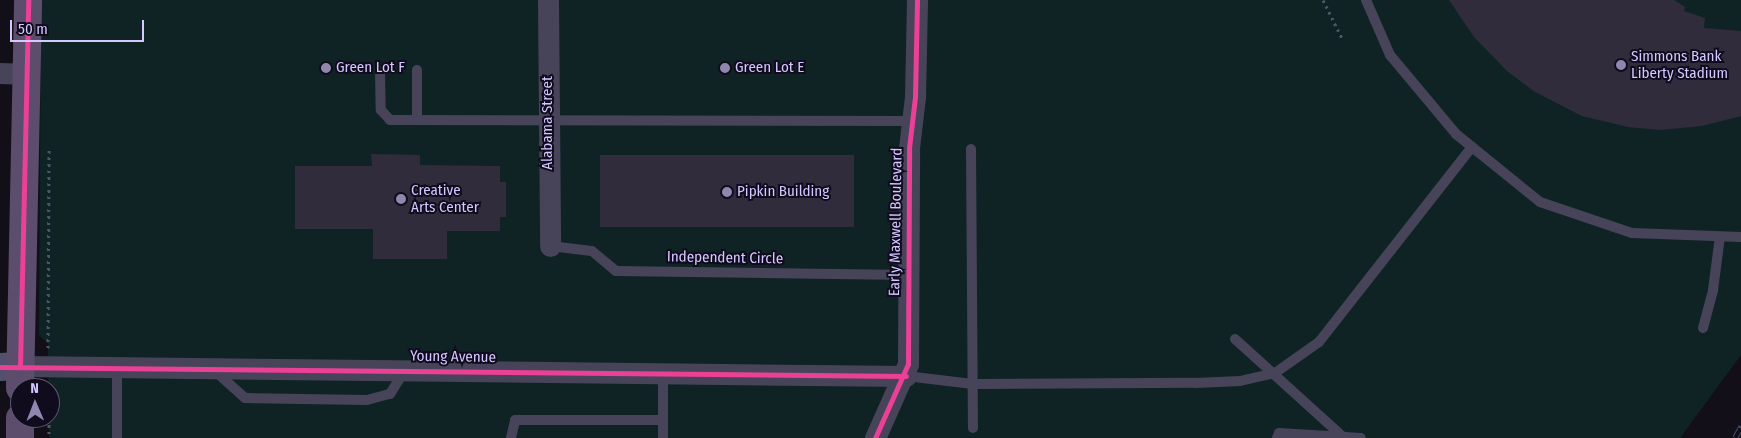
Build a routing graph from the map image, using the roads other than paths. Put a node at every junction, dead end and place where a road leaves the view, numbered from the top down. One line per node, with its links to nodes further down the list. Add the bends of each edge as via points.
1 (28, 0): 8 (main road)
2 (548, 0): 9 (street, Alabama Street)
3 (917, 0): 11 (street, Early Maxwell Boulevard)
4 (1366, 0): 12 (lane, via 1390,55 1456,134)
5 (417, 70): 10 (lane)
6 (380, 71): 10 (lane, via 383,115 390,120)
7 (0, 73): 8 (street)
8 (28, 74): 25 (main road)
9 (548, 118): 10 (lane); 11 (lane); 16 (street, Alabama Street)
10 (417, 120)
11 (912, 121): 17 (street, Early Maxwell Boulevard)
12 (1472, 146): 14 (lane, via 1540,202 1632,233); 24 (lane, via 1319,342)
13 (971, 149): 27 (lane)
14 (1720, 236): 15 (lane); 18 (lane, via 1713,290)
15 (1741, 237)
16 (550, 246): 17 (lane, Independent Circle, via 592,251 616,271)
17 (908, 275): 26 (street, Early Maxwell Boulevard)
18 (1703, 328)
19 (1235, 339): 24 (lane)
20 (117, 367): 21 (street, Young Avenue); 25 (street, Young Avenue, via 48,367); 31 (lane)
21 (212, 368): 22 (street, Young Avenue); 22 (lane, via 245,398 368,400 390,394)
22 (406, 369): 23 (street, Young Avenue)
23 (663, 372): 26 (street, Young Avenue); 28 (lane)
24 (1275, 373): 27 (lane, via 1240,381 1196,383); 30 (lane)
25 (14, 374)
26 (906, 376): 27 (lane); 34 (street, Early Maxwell Boulevard)
27 (973, 384): 29 (lane)
28 (663, 420): 32 (lane, via 515,420); 33 (lane)
29 (974, 428)
30 (1342, 436): 35 (lane, via 1279,433); 36 (lane)
31 (117, 438)
32 (511, 438)
33 (663, 438)
34 (875, 438)
35 (1277, 438)
36 (1361, 438)

